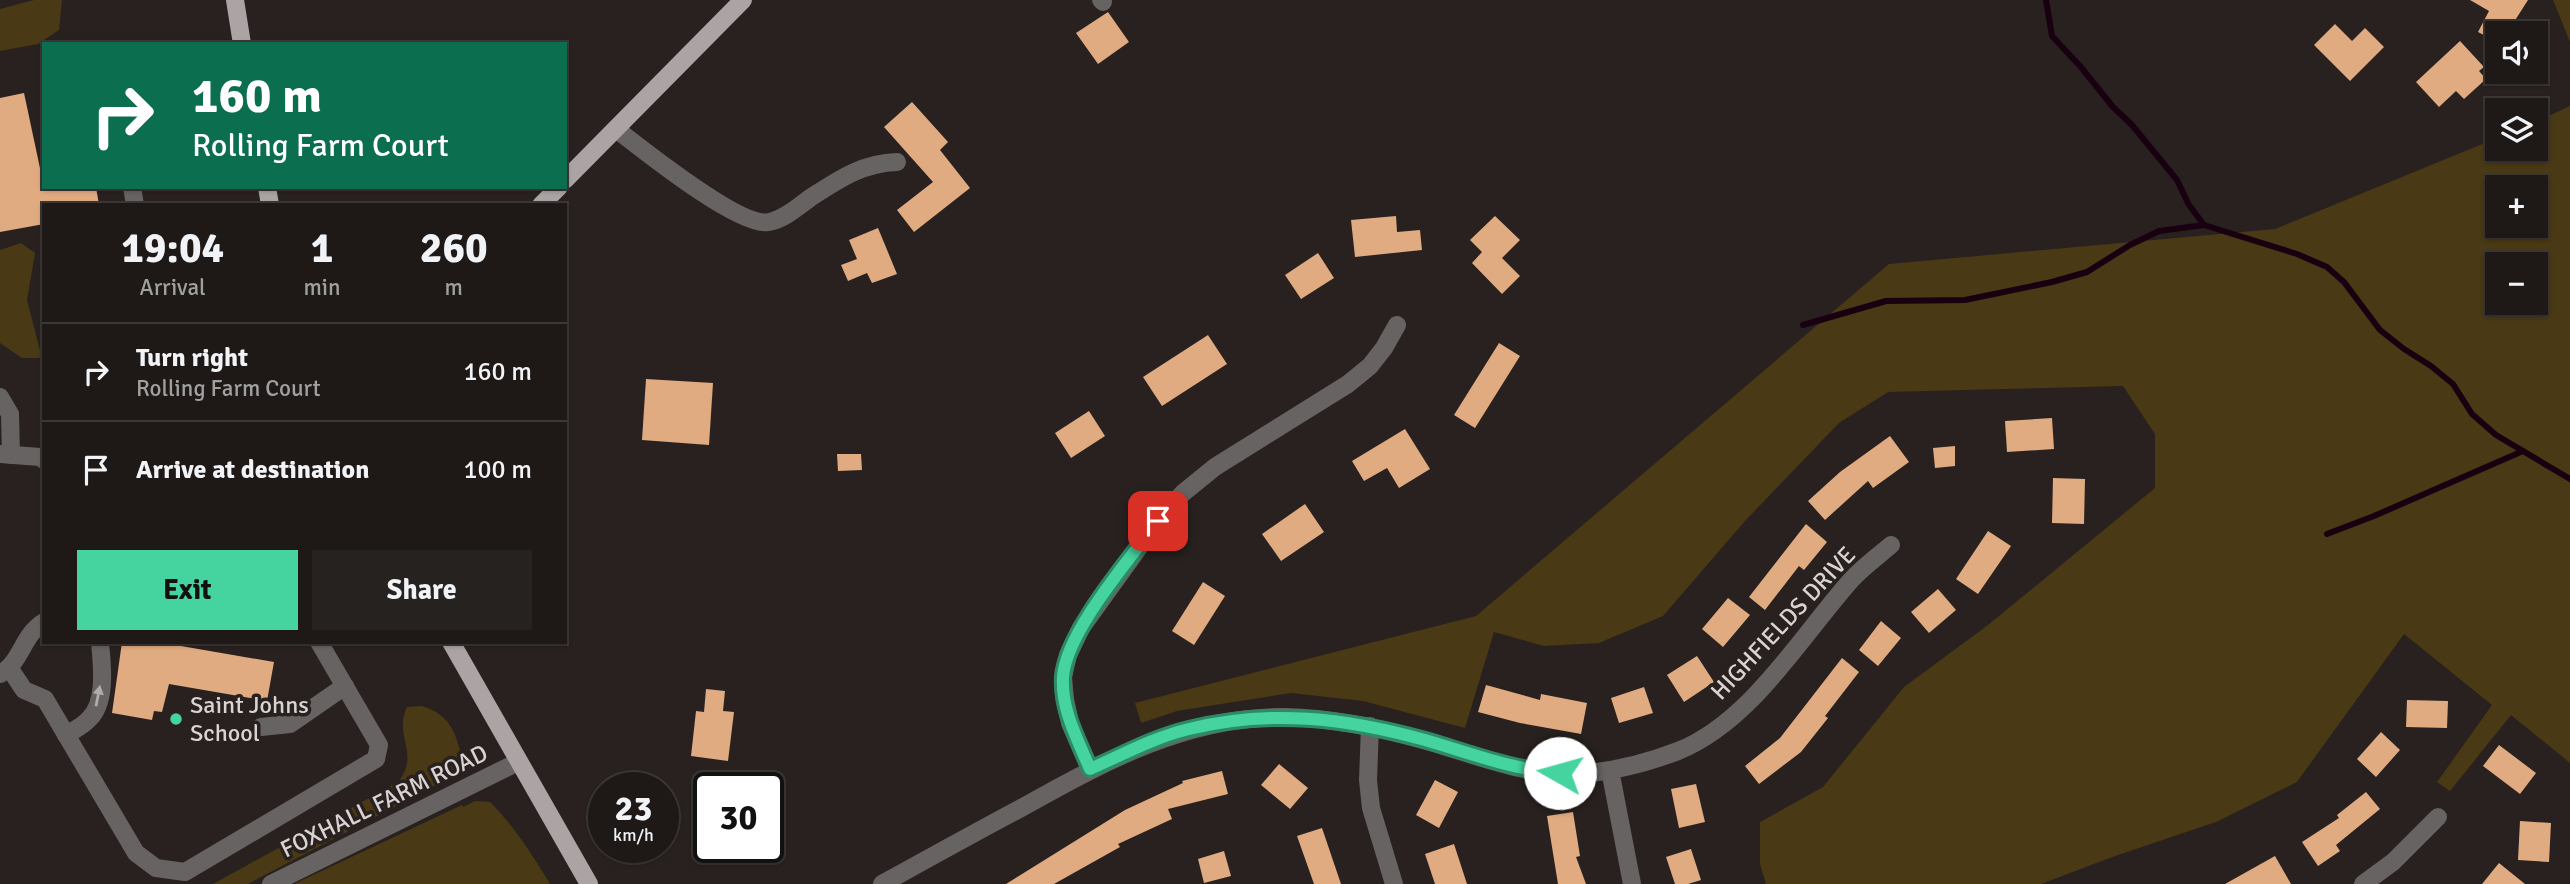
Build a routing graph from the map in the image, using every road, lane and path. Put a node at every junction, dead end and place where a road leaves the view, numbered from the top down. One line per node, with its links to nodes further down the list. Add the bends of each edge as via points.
1 (235, 0): 3 (main road)
2 (743, 0): 4 (main road)
3 (242, 42)
4 (616, 129): 5 (street, via 733,212 761,223 782,217 846,175 878,162); 6 (main road)
5 (897, 162)
6 (567, 178)
7 (557, 189): 8 (main road)
8 (543, 203)
9 (1397, 325): 24 (street, via 1370,366 1348,384 1215,467 1183,493 1080,628 1063,677 1070,723)
10 (0, 397): 11 (street, via 10,414)
11 (6, 455): 12 (street)
12 (42, 458)
13 (1891, 545): 25 (street, HIGHFIELDS DRIVE, via 1855,576 1775,672 1717,729 1680,750)
14 (42, 624): 18 (street)
15 (100, 644): 22 (street, one-way to 15, via 92,717 98,702)
16 (319, 644): 19 (street)
17 (452, 644): 23 (main road)
18 (5, 672): 22 (street, via 23,690 45,699)
19 (345, 686): 21 (street, via 290,724); 22 (street, via 379,745 376,759 185,872 156,868 136,853)
20 (1370, 726): 24 (street, HIGHFIELDS DRIVE, via 1331,719 1237,720 1187,729); 25 (street, HIGHFIELDS DRIVE, via 1542,772); 33 (street, via 1371,808)
21 (261, 727)
22 (66, 735)
23 (518, 762): 27 (main road); 28 (street, FOXHALL FARM ROAD)
24 (1090, 769): 32 (street, HIGHFIELDS DRIVE)
25 (1609, 770): 34 (street)
26 (2438, 817): 35 (street)
27 (576, 859): 29 (main road); 30 (main road); 31 (main road)
28 (271, 884)
29 (583, 884)
30 (589, 884)
31 (599, 884)
32 (882, 884)
33 (1394, 884)
34 (1632, 884)
35 (2364, 884)

